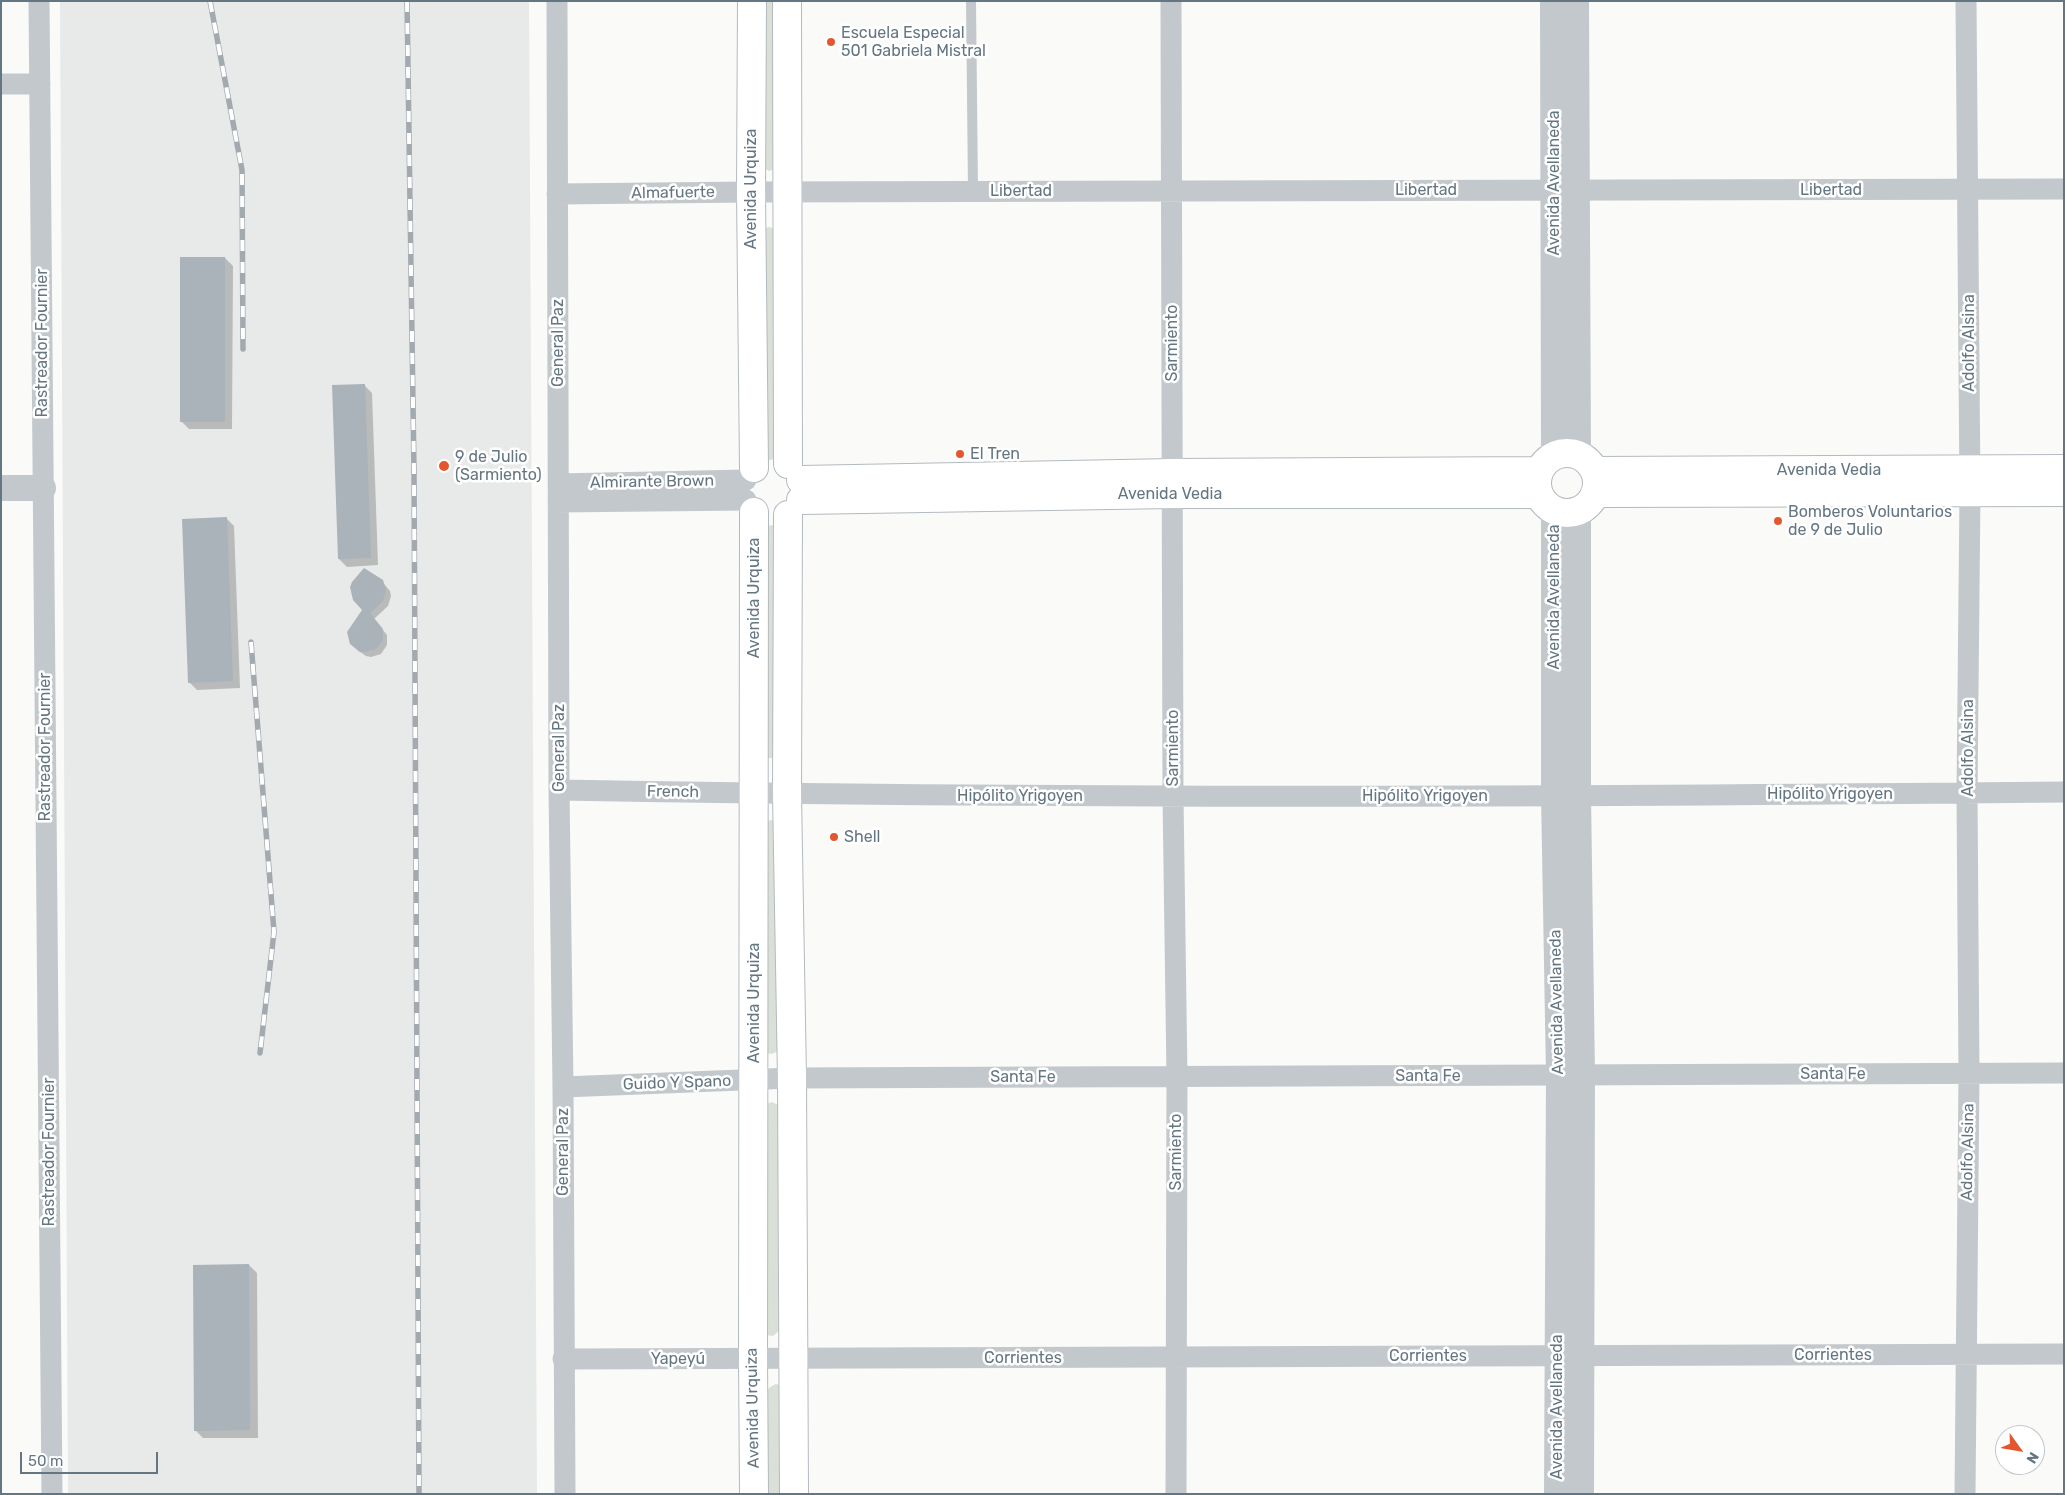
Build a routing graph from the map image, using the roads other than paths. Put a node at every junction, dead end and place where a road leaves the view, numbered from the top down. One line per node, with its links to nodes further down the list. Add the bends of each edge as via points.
1 (39, 1): 11 (street, Rastreador Fournier)
2 (557, 1): 19 (street, General Paz)
3 (752, 1): 17 (main road, Avenida Urquiza)
4 (787, 1): 18 (main road, Avenida Urquiza)
5 (971, 1): 15 (lane)
6 (1171, 1): 16 (street, Sarmiento)
7 (1553, 1): 14 (street, Avenida Avellaneda)
8 (1576, 1): 14 (street, Avenida Avellaneda)
9 (1966, 1): 13 (street, Adolfo Alsina)
10 (1, 84): 11 (street)
11 (40, 84): 25 (street, Rastreador Fournier)
12 (2064, 188): 13 (street, Libertad)
13 (1968, 189): 14 (street, Libertad); 21 (street, Adolfo Alsina)
14 (1565, 190): 16 (street, Libertad); 22 (street, Avenida Avellaneda)
15 (973, 191): 16 (street, Libertad); 18 (street, Libertad)
16 (1172, 191): 23 (street, Sarmiento)
17 (751, 192): 18 (street, Almafuerte); 19 (street, Almafuerte); 26 (main road, Avenida Urquiza)
18 (789, 192): 27 (main road, Avenida Urquiza)
19 (557, 194): 29 (street, General Paz)
20 (2064, 469): 21 (main road, Avenida Vedia)
21 (1970, 481): 22 (main road, Avenida Vedia); 28 (main road, Avenida Vedia); 32 (street, Adolfo Alsina)
22 (1566, 483): 23 (main road, Avenida Vedia); 35 (street, Avenida Avellaneda)
23 (1173, 484): 27 (main road, Avenida Vedia); 36 (street, Sarmiento)
24 (1, 488): 25 (street)
25 (43, 488): 51 (street, Rastreador Fournier)
26 (750, 490): 27 (main road, via 762,518 772,520); 27 (main road, via 767,460 777,460); 29 (street, Almirante Brown); 33 (main road, Avenida Urquiza)
27 (795, 490): 34 (main road, Avenida Urquiza)
28 (2064, 492)
29 (558, 493): 30 (street, General Paz)
30 (559, 790): 33 (street, French); 43 (street, General Paz)
31 (2064, 792): 32 (street, Hipólito Yrigoyen)
32 (1967, 793): 35 (street, Hipólito Yrigoyen); 38 (street, Adolfo Alsina)
33 (754, 794): 34 (street, French); 42 (main road, Avenida Urquiza)
34 (787, 794): 36 (street, Hipólito Yrigoyen); 41 (main road, Avenida Urquiza)
35 (1566, 795): 36 (street, Hipólito Yrigoyen); 39 (street, Avenida Avellaneda)
36 (1173, 797): 40 (street, Sarmiento)
37 (2064, 1073): 38 (street, Santa Fe)
38 (1969, 1074): 39 (street, Santa Fe); 45 (street, Adolfo Alsina)
39 (1570, 1075): 40 (street, Santa Fe); 46 (street, Avenida Avellaneda)
40 (1177, 1077): 41 (street, Santa Fe); 47 (street, Sarmiento)
41 (792, 1078): 42 (street, Guido Y Spano); 50 (main road, Avenida Urquiza)
42 (754, 1080): 43 (street, Guido Y Spano); 49 (main road, Avenida Urquiza)
43 (563, 1087): 48 (street, General Paz)
44 (2064, 1354): 45 (street, Corrientes)
45 (1966, 1355): 46 (street, Corrientes); 58 (street, Adolfo Alsina)
46 (1568, 1356): 47 (street, Corrientes); 56 (street, Avenida Avellaneda); 57 (street, Avenida Avellaneda)
47 (1176, 1358): 50 (street, Corrientes); 55 (street, Sarmiento)
48 (563, 1359): 49 (street, Yapeyú); 52 (street, General Paz)
49 (752, 1359): 50 (street, Yapeyú); 53 (main road, Avenida Urquiza)
50 (792, 1359): 54 (main road, Avenida Urquiza)
51 (52, 1494)
52 (565, 1494)
53 (754, 1494)
54 (794, 1494)
55 (1176, 1494)
56 (1557, 1494)
57 (1581, 1494)
58 (1965, 1494)

